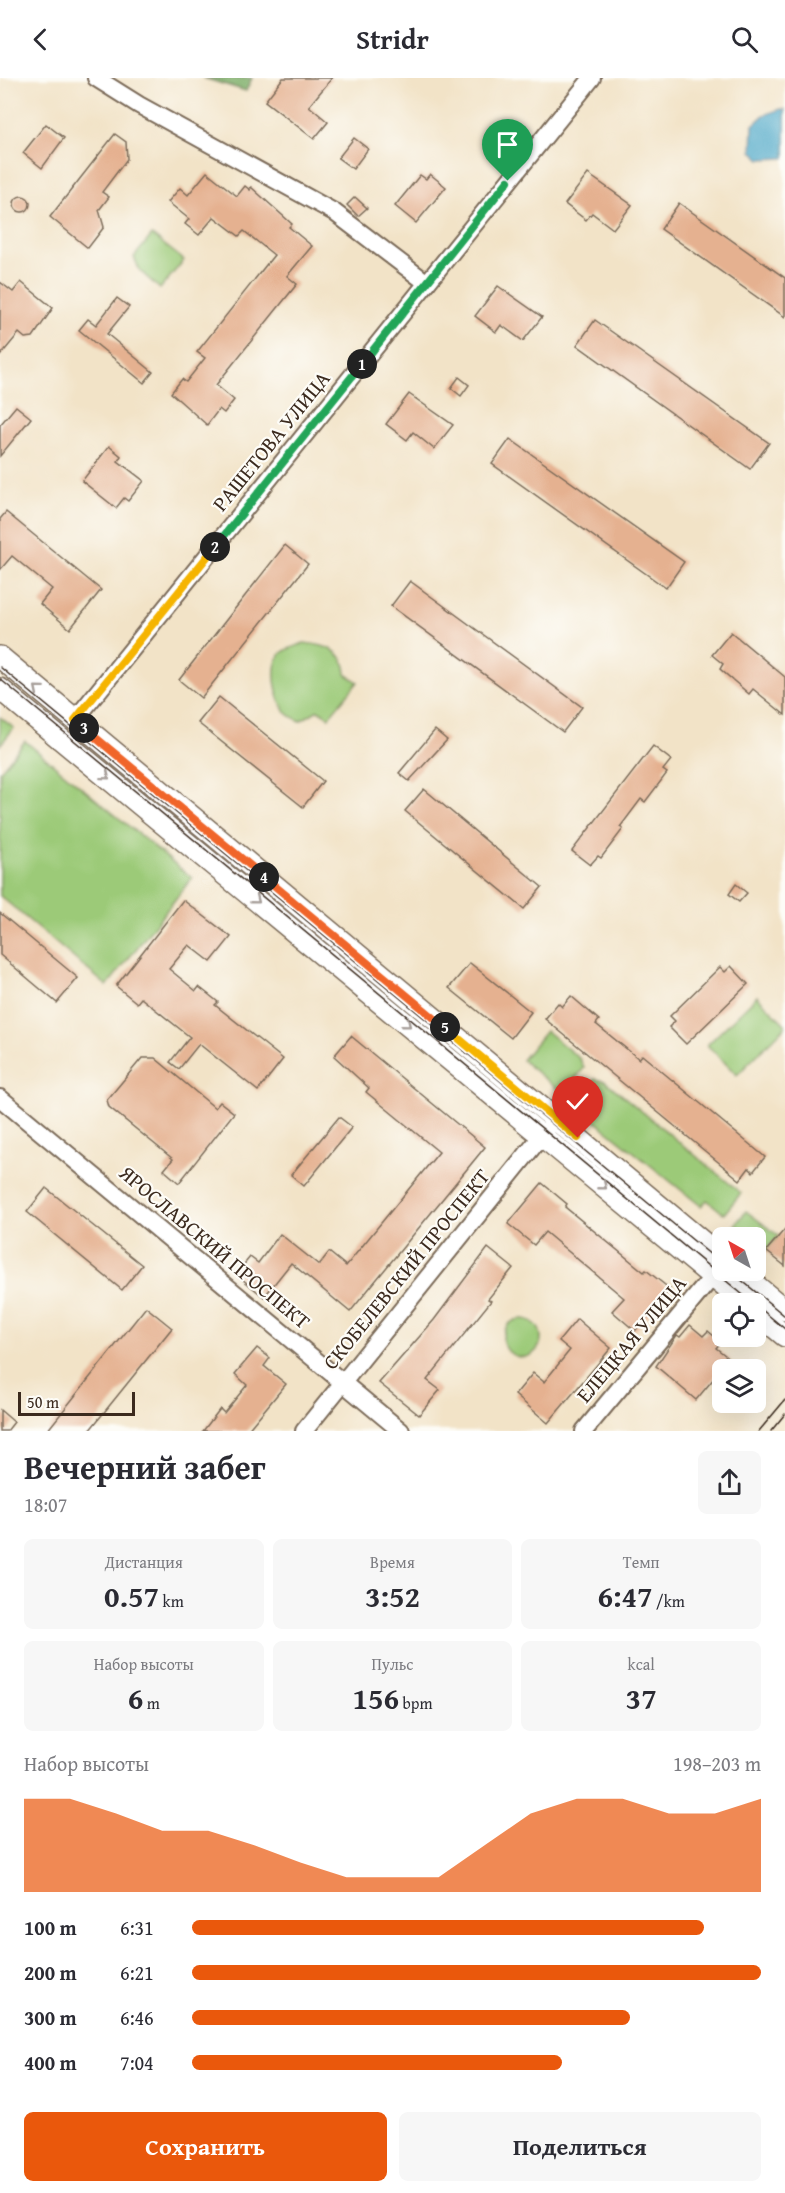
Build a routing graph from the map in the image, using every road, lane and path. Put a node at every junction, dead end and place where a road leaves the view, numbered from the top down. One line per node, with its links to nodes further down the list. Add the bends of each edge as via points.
1 (96, 78): 3 (street, via 334,212)
2 (592, 78): 3 (street, РАШЕТОВА УЛИЦА)
3 (427, 283): 6 (street, РАШЕТОВА УЛИЦА)
4 (0, 657): 6 (main road, one-way to 4)
5 (0, 689): 7 (main road)
6 (75, 720): 7 (main road); 9 (main road)
7 (61, 739): 9 (main road, one-way to 9)
8 (0, 1098): 18 (street, ЯРОСЛАВСКИЙ ПРОСПЕКТ)
9 (548, 1127): 10 (main road); 18 (street, СКОБЕЛЕВСКИЙ ПРОСПЕКТ)
10 (712, 1262)
11 (712, 1274): 21 (street, ЕЛЕЦКАЯ УЛИЦА)
12 (729, 1281): 14 (main road)
13 (750, 1281): 15 (main road)
14 (738, 1293)
15 (785, 1310)
16 (766, 1320): 17 (main road)
17 (785, 1336)
18 (343, 1383): 19 (street, СКОБЕЛЕВСКИЙ ПРОСПЕКТ); 20 (street, ЯРОСЛАВСКИЙ ПРОСПЕКТ)
19 (304, 1431)
20 (401, 1431)
21 (584, 1431)

